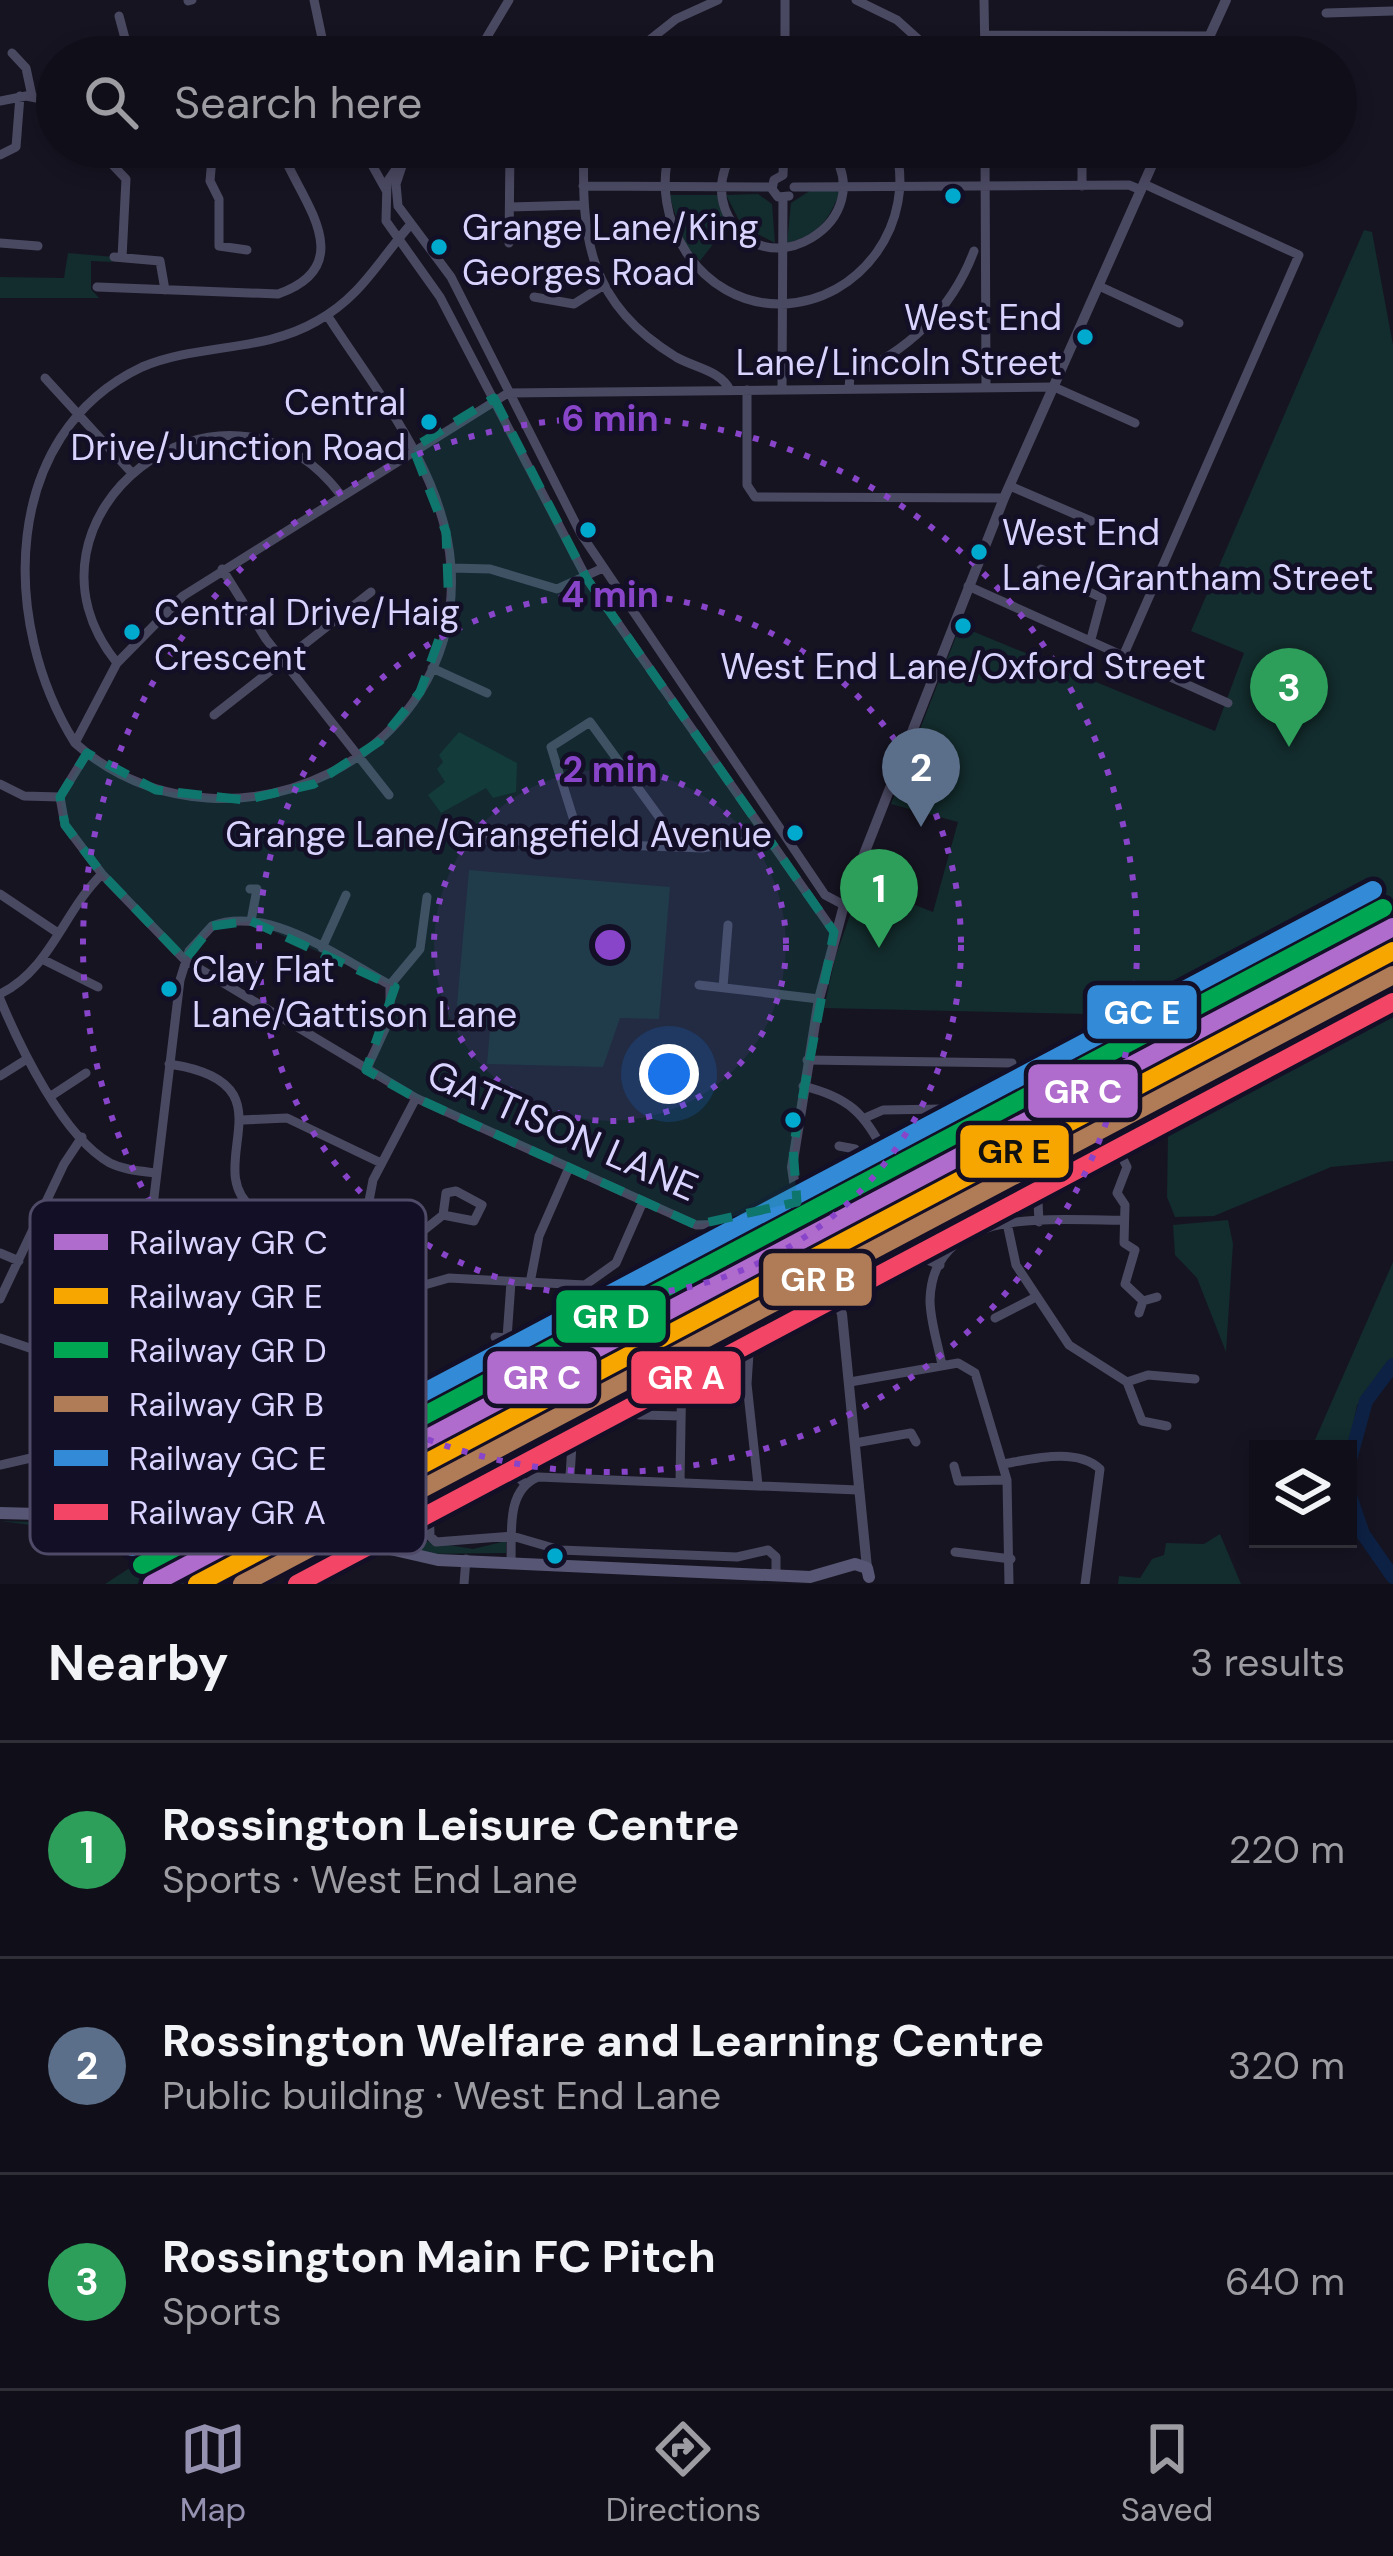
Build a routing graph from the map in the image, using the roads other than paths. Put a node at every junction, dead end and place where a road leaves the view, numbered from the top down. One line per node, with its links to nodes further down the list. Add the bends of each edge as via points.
1 (314, 0): 13 (street)
2 (509, 0): 14 (street)
3 (718, 0): 15 (street)
4 (785, 0): 16 (street)
5 (856, 0): 17 (street)
6 (984, 0): 11 (street)
7 (1226, 0): 19 (street)
8 (1393, 11): 9 (street)
9 (1326, 13)
10 (117, 22): 12 (street)
11 (985, 34): 18 (street)
12 (122, 36)
13 (322, 36)
14 (488, 36)
15 (655, 36)
16 (785, 36)
17 (915, 36)
18 (1034, 36)
19 (1210, 36)
20 (12, 53): 21 (street, via 24,63)
21 (26, 96): 22 (street); 23 (street); 24 (street, via 19,141)
22 (36, 98)
23 (0, 101)
24 (0, 155)
25 (116, 168): 68 (street, via 126,179 118,257 160,261)
26 (214, 168): 63 (street, via 218,243)
27 (291, 168): 68 (street, via 319,220 314,269 278,294)
28 (372, 168): 40 (street)
29 (398, 168): 41 (street)
30 (509, 168): 55 (street)
31 (583, 168): 43 (street)
32 (666, 168): 44 (street)
33 (728, 168): 45 (street)
34 (783, 168): 42 (street)
35 (836, 168): 51 (street)
36 (898, 168): 46 (street)
37 (985, 168): 47 (street)
38 (1082, 168): 48 (street)
39 (1151, 168): 52 (street)
40 (374, 171): 41 (street); 53 (street)
41 (396, 171): 53 (street)
42 (783, 175): 49 (street); 50 (street)
43 (583, 186): 44 (street); 56 (street)
44 (662, 186): 45 (street); 70 (street, via 676,237 693,262 730,291)
45 (722, 186): 49 (street); 62 (street, via 740,232)
46 (901, 186): 47 (street); 51 (street); 70 (street, via 898,216 870,262 832,290)
47 (985, 186): 48 (street); 74 (street)
48 (1082, 186): 52 (street)
49 (771, 187): 54 (street)
50 (794, 187): 51 (street); 54 (street)
51 (844, 187): 62 (street, via 830,226 807,244)
52 (1142, 187): 66 (street); 101 (street, via 1299,254)
53 (391, 192): 57 (street); 58 (street, via 386,221)
54 (783, 198): 62 (street)
55 (509, 206): 56 (street); 60 (street)
56 (582, 206): 65 (street, via 589,257)
57 (411, 224): 58 (street); 80 (street, via 452,278)
58 (398, 239): 71 (street, via 369,280); 81 (street)
59 (0, 243): 61 (street)
60 (509, 243)
61 (38, 246)
62 (783, 249): 70 (street)
63 (247, 250)
64 (974, 251): 76 (street, via 930,323 850,376)
65 (604, 285): 69 (street, via 574,304); 77 (street, via 659,345 724,378)
66 (1099, 286): 72 (street); 75 (street)
67 (97, 287): 68 (street)
68 (165, 290)
69 (534, 297)
70 (783, 304): 79 (street)
71 (327, 315): 82 (street, via 275,340 140,368); 85 (street)
72 (1179, 323)
73 (45, 378): 82 (street)
74 (986, 387): 75 (street); 76 (street)
75 (1054, 387): 83 (street); 89 (street)
76 (849, 388): 79 (street)
77 (730, 390): 78 (street); 80 (street)
78 (747, 390): 79 (street); 89 (street, via 747,494)
79 (782, 390)
80 (508, 392): 81 (street); 87 (street)
81 (494, 398): 85 (street); 86 (street)
82 (74, 410): 84 (street); 88 (street)
83 (1135, 423)
84 (44, 440)
85 (413, 448): 90 (street); 93 (street)
86 (527, 466): 87 (street); 91 (street)
87 (547, 470): 91 (street, via 541,483); 94 (street)
88 (131, 472): 90 (street, via 183,441 236,436 300,457); 103 (street, via 100,514 86,563 92,619)
89 (1007, 492): 92 (street); 98 (street)
90 (340, 494): 95 (street)
91 (551, 514): 97 (street)
92 (1091, 521)
93 (451, 568): 97 (street, via 490,569 557,589); 104 (street)
94 (603, 568): 97 (street); 108 (street)
95 (222, 569): 102 (street); 103 (street, via 162,614)
96 (1041, 569): 100 (street, via 1102,598)
97 (587, 579): 110 (street)
98 (968, 586): 100 (street); 127 (street)
99 (371, 592): 102 (street)
100 (1091, 639): 101 (street)
101 (1124, 654): 107 (street)
102 (284, 659): 109 (street); 113 (street)
103 (117, 663): 111 (street)
104 (433, 668): 105 (street); 113 (street, via 406,712)
105 (487, 693)
106 (36, 696): 111 (street)
107 (1228, 703)
108 (703, 707): 110 (street); 117 (street)
109 (214, 715)
110 (687, 718): 118 (street)
111 (75, 742): 112 (street)
112 (87, 753): 113 (street, via 156,790 213,801 286,793); 116 (street)
113 (361, 757): 115 (street)
114 (0, 784): 116 (street, via 24,796)
115 (389, 795)
116 (60, 797): 122 (street, GATTISON LANE, via 65,825)
117 (784, 832): 118 (street); 127 (street, via 825,895)
118 (770, 839): 121 (street); 130 (street)
119 (486, 840): 120 (street)
120 (581, 843): 121 (street); 121 (street, via 551,752 558,738 586,722 596,724)
121 (681, 848)
122 (102, 874): 131 (street); 134 (street, GATTISON LANE)
123 (250, 889): 128 (street, via 257,889)
124 (0, 894): 131 (street)
125 (346, 895): 132 (street)
126 (427, 897): 135 (street, via 420,949)
127 (844, 905): 130 (street)
128 (250, 921): 132 (street); 134 (street, via 212,926)
129 (728, 925): 138 (street)
130 (834, 932): 140 (street)
131 (58, 933): 133 (street)
132 (322, 948): 135 (street)
133 (44, 959): 137 (street); 139 (street)
134 (185, 960): 144 (street); 145 (street, GATTISON LANE)
135 (390, 985): 145 (street, via 390,1018)
136 (699, 985): 138 (street)
137 (98, 987)
138 (724, 987): 140 (street)
139 (0, 997): 141 (street)
140 (819, 999): 142 (street)
141 (27, 1059): 147 (street); 149 (street)
142 (807, 1060): 143 (street); 148 (street)
143 (1012, 1063)
144 (170, 1064): 152 (street, via 222,1081); 164 (street)
145 (366, 1070): 150 (street, GATTISON LANE)
146 (86, 1073): 149 (street)
147 (0, 1076)
148 (803, 1087): 151 (street, via 834,1094); 170 (street, via 792,1167)
149 (51, 1096): 154 (street)
150 (416, 1098): 162 (street); 163 (street, GATTISON LANE)
151 (867, 1117): 153 (street, via 938,1109); 155 (street)
152 (242, 1120): 162 (street, via 287,1118); 168 (street, via 237,1179)
153 (941, 1124)
154 (82, 1137): 164 (street, via 109,1162); 166 (street)
155 (877, 1137): 159 (street); 161 (street)
156 (1135, 1142): 160 (street)
157 (839, 1146): 159 (street)
158 (1099, 1146): 160 (street)
159 (855, 1149): 165 (street, via 858,1168)
160 (1122, 1153): 174 (street, via 1128,1173 1117,1193)
161 (885, 1154)
162 (380, 1163): 169 (street)
163 (568, 1170): 172 (street, GATTISON LANE); 184 (street, via 539,1236)
164 (156, 1173): 167 (street)
165 (833, 1173)
166 (49, 1200)
167 (154, 1200)
168 (246, 1200)
169 (371, 1200)
170 (797, 1202): 172 (street, GATTISON LANE, via 709,1226); 198 (street, via 842,1314)
171 (1038, 1202): 175 (street)
172 (642, 1204): 184 (street, via 602,1277 585,1285)
173 (443, 1215): 173 (street, via 451,1191 482,1205 474,1220); 177 (street)
174 (1124, 1220): 175 (street); 189 (street, via 1124,1243 1135,1252 1125,1283)
175 (1039, 1222): 176 (street)
176 (1007, 1223): 181 (street, via 967,1234); 186 (street, via 1012,1256)
177 (426, 1229)
178 (30, 1237): 180 (street)
179 (0, 1252): 180 (street)
180 (19, 1261): 188 (street)
181 (940, 1264): 182 (street); 196 (street, via 930,1299)
182 (916, 1265)
183 (512, 1282): 184 (street); 185 (street); 194 (street)
184 (530, 1283)
185 (426, 1284)
186 (1036, 1297): 190 (street); 199 (street, via 1074,1351)
187 (1157, 1297): 189 (street)
188 (0, 1299)
189 (1143, 1300): 191 (street)
190 (1000, 1312)
191 (1139, 1313)
192 (751, 1323): 216 (street, via 747,1384)
193 (0, 1338): 195 (street)
194 (507, 1338)
195 (30, 1350)
196 (942, 1365): 198 (street); 209 (street, via 970,1367)
197 (682, 1366): 202 (street)
198 (850, 1382): 206 (street)
199 (1127, 1382): 200 (street, via 1148,1375); 204 (street, via 1142,1421)
200 (1190, 1384)
201 (639, 1415): 202 (street)
202 (681, 1416): 214 (street)
203 (918, 1420): 206 (street, via 913,1437)
204 (1167, 1426)
205 (573, 1429): 212 (street)
206 (855, 1443): 217 (street)
207 (498, 1456): 215 (street)
208 (30, 1459): 210 (street)
209 (1004, 1464): 213 (street); 238 (street, via 1069,1458 1100,1469)
210 (0, 1466)
211 (953, 1466): 213 (street, via 958,1481)
212 (570, 1476): 214 (street); 215 (street)
213 (1006, 1480): 226 (street)
214 (680, 1482): 216 (street)
215 (524, 1484): 221 (street)
216 (758, 1485): 217 (street)
217 (858, 1490): 222 (street)
218 (429, 1501): 221 (street, via 436,1542)
219 (0, 1513): 220 (main road)
220 (30, 1513)
221 (512, 1536): 227 (street); 230 (street, via 560,1550 768,1550)
222 (863, 1542): 229 (street); 233 (street)
223 (955, 1552): 226 (street)
224 (405, 1554): 225 (main road)
225 (466, 1559): 227 (main road); 234 (street)
226 (1011, 1559): 237 (street)
227 (511, 1561): 228 (main road)
228 (626, 1566): 232 (main road); 235 (street)
229 (848, 1567): 231 (main road); 233 (main road); 236 (main road)
230 (776, 1575): 231 (main road); 232 (main road)
231 (824, 1576): 236 (main road)
232 (737, 1578)
233 (868, 1578)
234 (464, 1584)
235 (625, 1584)
236 (844, 1584)
237 (1009, 1584)
238 (1085, 1584)

